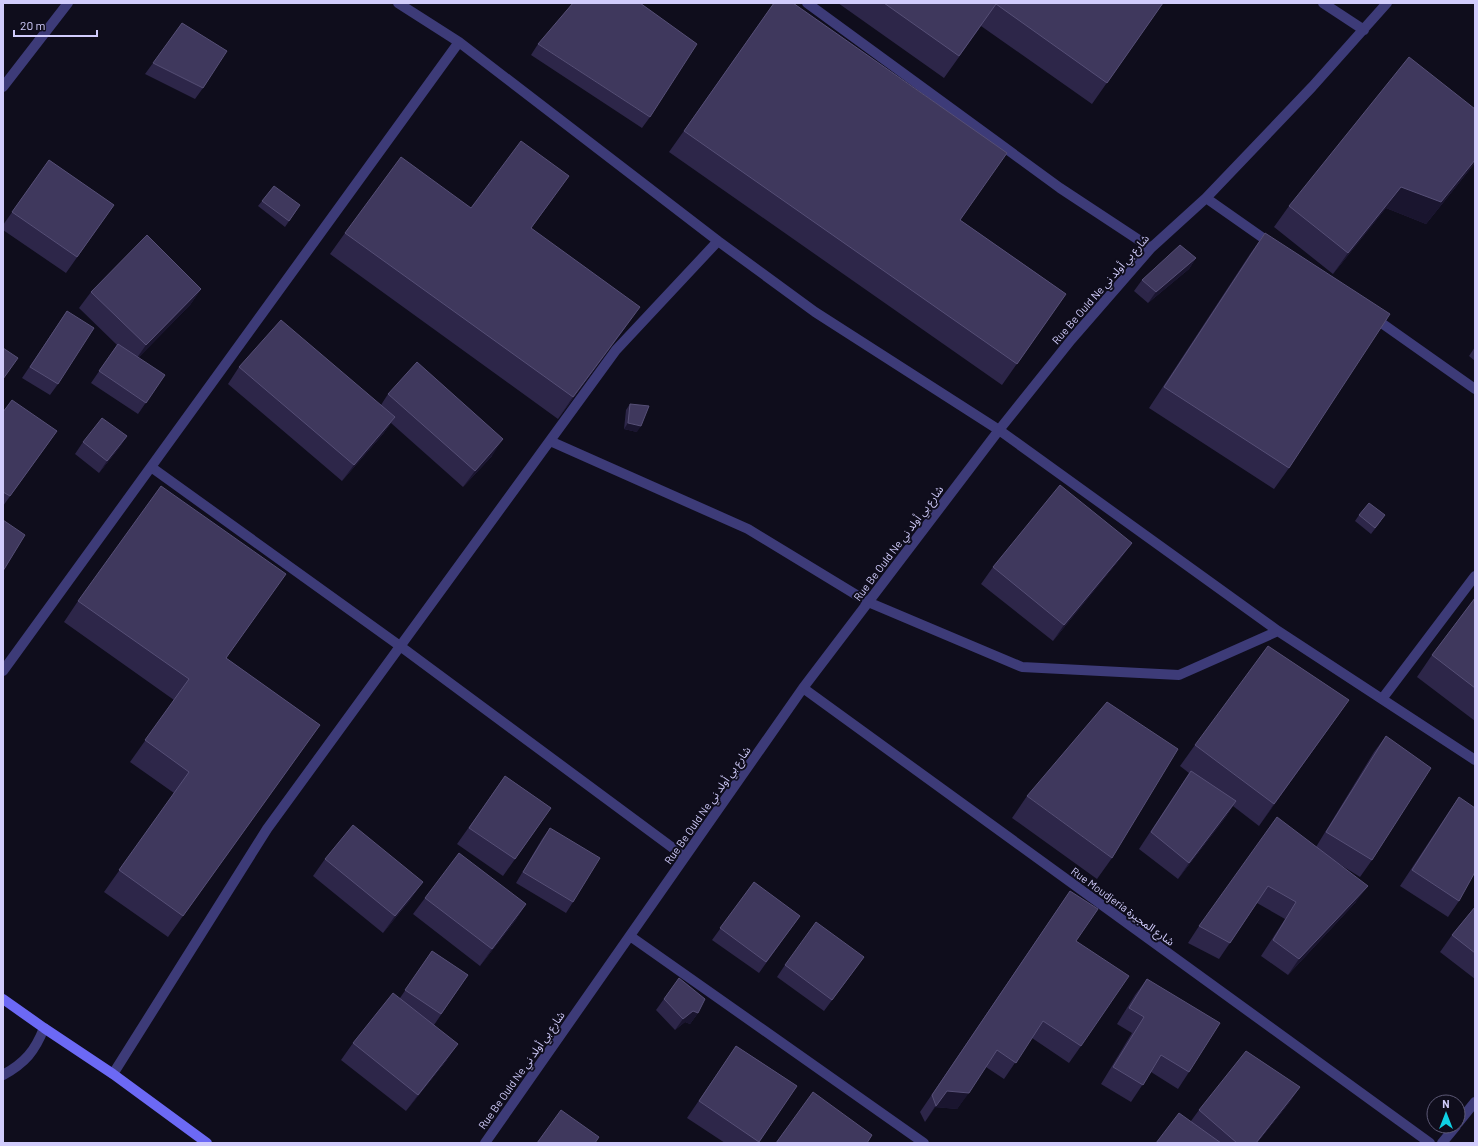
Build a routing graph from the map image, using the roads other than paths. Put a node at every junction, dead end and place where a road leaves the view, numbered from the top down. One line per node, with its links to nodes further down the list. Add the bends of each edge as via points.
1 (68, 3): 8 (street)
2 (398, 3): 7 (street)
3 (807, 3): 11 (street, via 1060,188)
4 (1323, 3): 6 (street)
5 (1387, 3): 6 (street, Rue Be Ould Ne شارع بي أولد ني)
6 (1364, 30): 9 (street, Rue Be Ould Ne شارع بي أولد ني)
7 (459, 42): 10 (street); 17 (street)
8 (3, 87)
9 (1206, 198): 11 (street, Rue Be Ould Ne شارع بي أولد ني); 12 (street)
10 (718, 241): 15 (street, via 815,312); 16 (street, via 616,350)
11 (1150, 248): 15 (street, Rue Be Ould Ne شارع بي أولد ني, via 1071,340)
12 (1283, 253)
13 (1367, 313): 14 (street)
14 (1475, 389)
15 (999, 430): 19 (street, Rue Be Ould Ne شارع بي أولد ني); 20 (street)
16 (550, 441): 19 (street, via 748,529); 21 (street)
17 (151, 467): 21 (street); 22 (street)
18 (1475, 576): 24 (street)
19 (868, 602): 20 (street, via 1022,667 1179,676); 23 (street, Rue Be Ould Ne شارع بي أولد ني)
20 (1278, 631): 24 (street)
21 (400, 646): 26 (street); 30 (street, via 267,829)
22 (3, 671)
23 (803, 688): 26 (street, Rue Be Ould Ne شارع بي أولد ني); 38 (street, Rue Moudjeria شارع المجيرة)
24 (1382, 699): 25 (street)
25 (1475, 760)
26 (685, 857): 27 (street, Rue Be Ould Ne شارع بي أولد ني)
27 (630, 936): 36 (street, Rue Be Ould Ne شارع بي أولد ني); 37 (street)
28 (3, 999): 29 (main road)
29 (44, 1028): 30 (main road); 31 (street, via 38,1044 28,1058)
30 (113, 1074): 35 (main road)
31 (3, 1075)
32 (1475, 1102): 33 (street)
33 (1466, 1113)
34 (1449, 1134): 39 (street)
35 (207, 1143)
36 (485, 1143)
37 (924, 1143)
38 (1430, 1143)
39 (1442, 1143)

